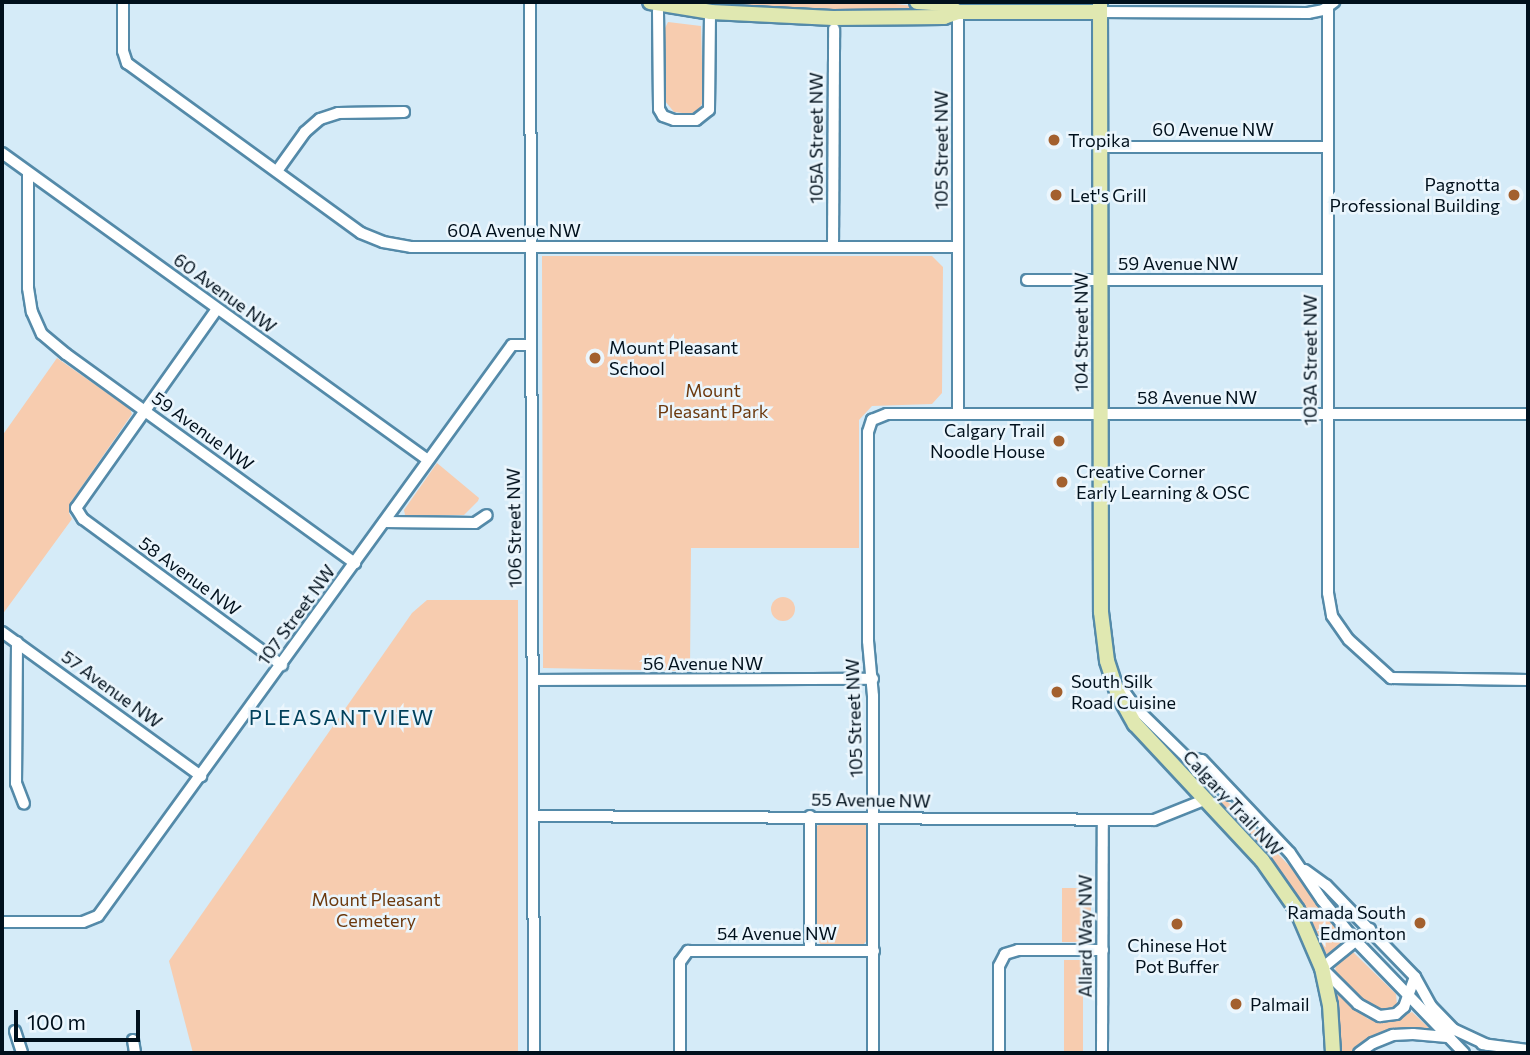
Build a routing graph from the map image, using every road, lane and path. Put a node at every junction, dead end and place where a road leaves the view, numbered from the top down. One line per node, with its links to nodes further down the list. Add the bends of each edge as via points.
1 (123, 2): 14 (street, 60A Avenue NW, via 127,63)
2 (530, 2): 18 (street, 106 Street NW)
3 (917, 2): 7 (main road, via 943,4)
4 (1331, 5): 6 (street, via 1308,13); 12 (street, 103A Street NW)
5 (654, 6): 7 (main road, via 833,18 944,17); 8 (street, via 658,105 663,116 674,120 696,120 709,110)
6 (1100, 7): 7 (main road); 11 (main road, 104 Street NW)
7 (958, 12): 17 (street, 105 Street NW)
8 (709, 18)
9 (834, 29): 16 (street, 105A Street NW)
10 (404, 112): 14 (street, via 338,113 320,119)
11 (1100, 147): 12 (street, 60 Avenue NW); 20 (main road, 104 Street NW)
12 (1326, 147): 21 (street, 103A Street NW)
13 (2, 153): 15 (street, 60 Avenue NW)
14 (277, 172): 18 (street, 60A Avenue NW, via 361,233 383,242 411,247)
15 (29, 173): 22 (street, 60 Avenue NW); 24 (street, 59 Avenue NW, via 28,288 35,322 66,354)
16 (833, 247): 17 (street, 60A Avenue NW); 18 (street, 60A Avenue NW)
17 (958, 247): 25 (street, 105 Street NW)
18 (530, 248): 23 (street, 106 Street NW)
19 (1027, 280): 20 (street, 59 Avenue NW)
20 (1100, 280): 21 (street, 59 Avenue NW); 26 (main road, 104 Street NW)
21 (1328, 280): 27 (street, 103A Street NW)
22 (217, 309): 24 (street); 30 (street, 60 Avenue NW)
23 (531, 345): 30 (street, 107 Street NW, via 512,345); 39 (street, 106 Street NW)
24 (144, 410): 33 (street, 59 Avenue NW); 36 (street, 58 Avenue NW, via 79,500 78,514)
25 (958, 414): 26 (street, 58 Avenue NW); 29 (street, 58 Avenue NW, via 887,414)
26 (1100, 414): 27 (street, 58 Avenue NW); 37 (main road, 104 Street NW, via 1101,612)
27 (1328, 414): 28 (street, 58 Avenue NW); 40 (street, 103A Street NW, via 1331,609 1336,623 1379,670 1399,681)
28 (1528, 414)
29 (870, 424): 38 (street, 105 Street NW, via 868,641)
30 (428, 460): 32 (street, 107 Street NW)
31 (487, 515): 32 (street, via 475,523)
32 (384, 522): 33 (street, 107 Street NW)
33 (355, 563): 36 (street, 107 Street NW)
34 (2, 632): 35 (street, 57 Avenue NW)
35 (17, 642): 41 (street, 57 Avenue NW); 43 (street, via 16,783)
36 (282, 665): 41 (street, 107 Street NW)
37 (1108, 665): 42 (main road, Calgary Trail NW, via 1135,724); 48 (street, Calgary Trail NW, via 1137,709 1186,757 1202,760)
38 (873, 679): 39 (street, 56 Avenue NW); 46 (street, 105 Street NW)
39 (534, 680): 44 (street, 106 Street NW)
40 (1528, 680)
41 (201, 776): 49 (street, 107 Street NW, via 94,919)
42 (1204, 800): 47 (street, 55 Avenue NW, via 1159,819); 55 (main road, Calgary Trail NW, via 1279,881)
43 (24, 804)
44 (534, 816): 45 (street, 55 Avenue NW); 66 (street, 106 Street NW)
45 (810, 816): 46 (street, 55 Avenue NW); 53 (street)
46 (874, 818): 47 (street, 55 Avenue NW); 54 (street, 105 Street NW)
47 (1103, 820): 52 (street, Allard Way NW)
48 (1300, 867): 50 (street, Calgary Trail NW, via 1326,885); 51 (street, Calgary Trail NW)
49 (2, 922)
50 (1370, 929): 51 (street); 56 (street, Calgary Trail NW)
51 (1354, 940): 55 (street); 57 (street, Calgary Trail NW)
52 (1103, 950): 69 (street, via 1004,954 999,967); 70 (street, Allard Way NW)
53 (810, 951): 54 (street, 54 Avenue NW); 67 (street, 54 Avenue NW, via 692,950 682,957)
54 (874, 951): 68 (street, 105 Street NW)
55 (1322, 968): 57 (street, Calgary Trail NW, via 1358,1004 1375,1014 1396,1013); 71 (main road, Calgary Trail NW)
56 (1415, 976): 57 (street); 61 (street, Calgary Trail NW, via 1431,1006 1453,1029)
57 (1408, 999): 59 (street, Calgary Trail NW)
58 (15, 1031): 64 (street)
59 (1447, 1037): 61 (street, Calgary Trail NW); 72 (street, Calgary Trail NW, via 1393,1035); 73 (street)
60 (133, 1040): 65 (street)
61 (1490, 1048): 63 (street, Calgary Trail NW)
62 (1528, 1050): 63 (street, Calgary Trail NW)
63 (1510, 1051)
64 (22, 1053)
65 (135, 1053)
66 (534, 1053)
67 (680, 1053)
68 (873, 1053)
69 (999, 1053)
70 (1102, 1053)
71 (1333, 1053)
72 (1359, 1053)
73 (1464, 1053)

